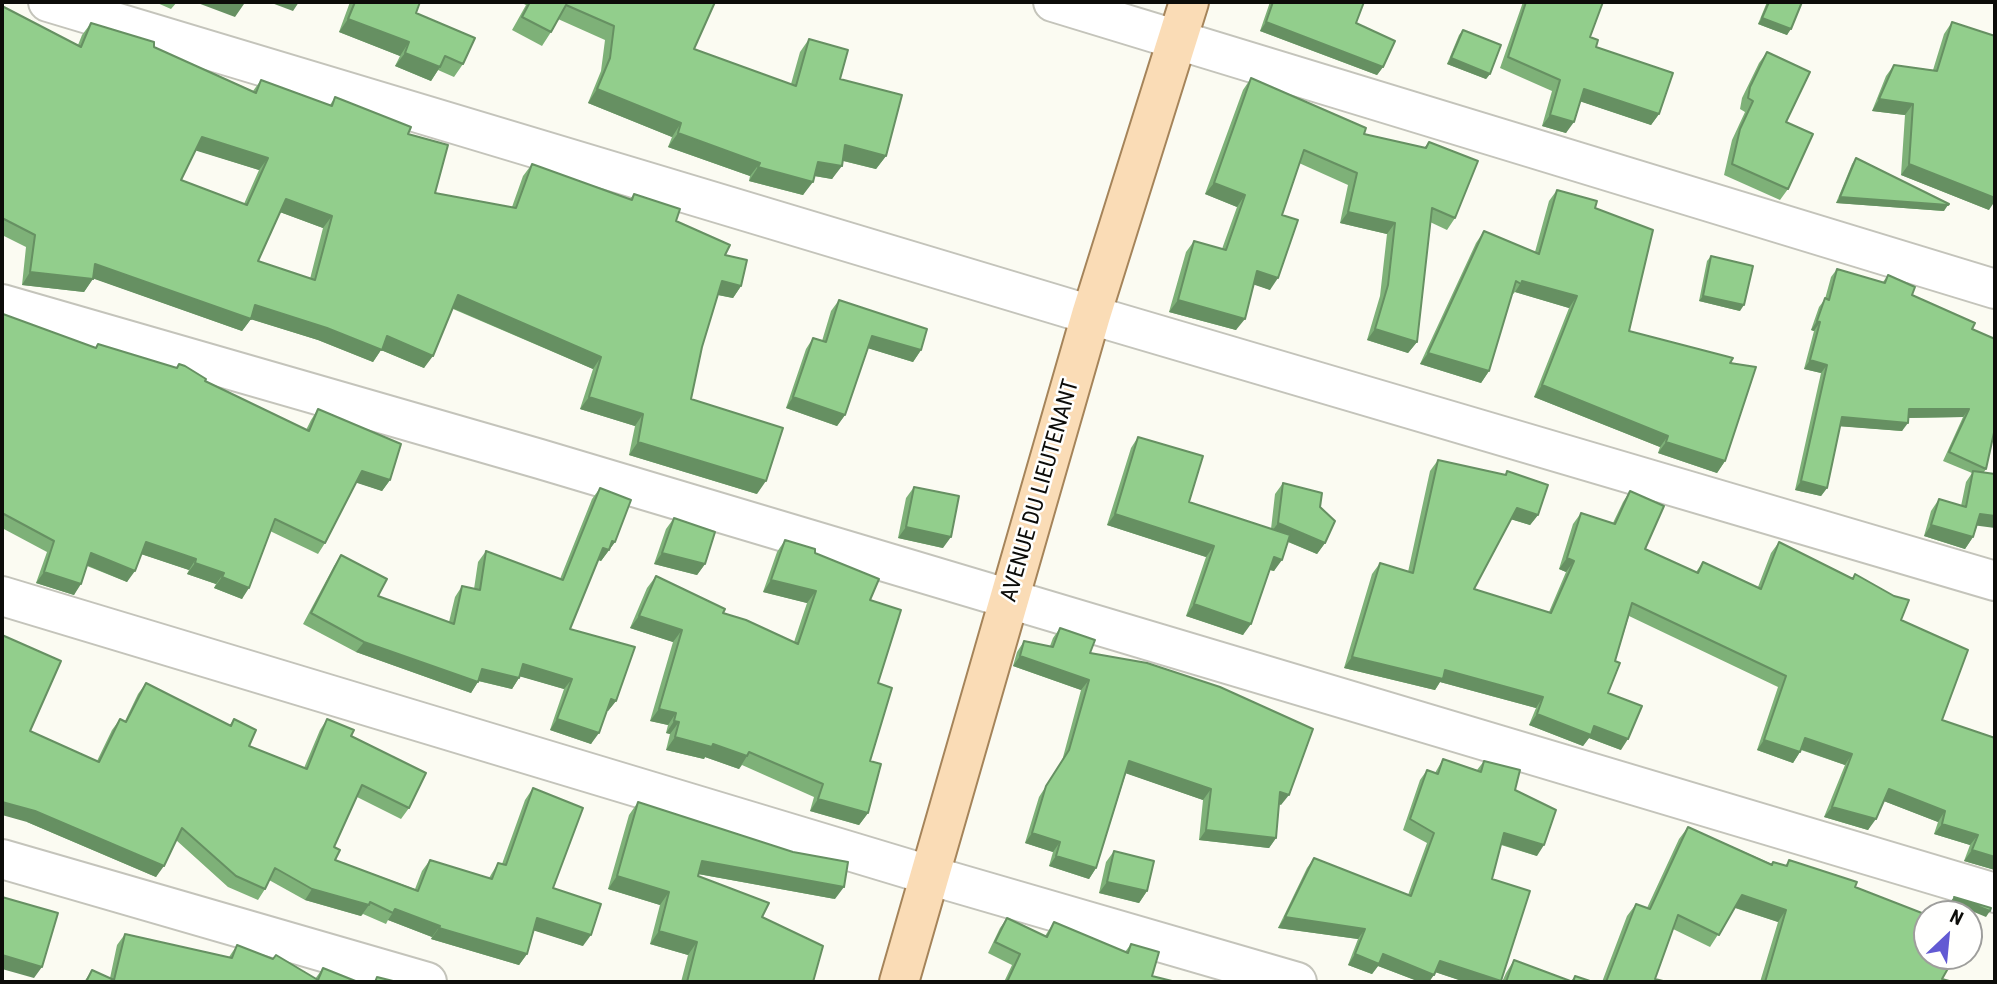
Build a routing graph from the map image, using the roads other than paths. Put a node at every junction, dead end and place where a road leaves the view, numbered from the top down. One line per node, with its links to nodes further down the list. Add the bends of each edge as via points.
1 (48, 2): 7 (street)
2 (1053, 2): 4 (street)
3 (1189, 2): 4 (main road, AVENUE DU LIEUTENANT)
4 (1179, 38): 5 (street); 7 (main road, AVENUE DU LIEUTENANT)
5 (1995, 289)
6 (2, 304): 10 (street)
7 (1091, 315): 8 (street); 10 (main road, AVENUE DU LIEUTENANT)
8 (1995, 581)
9 (2, 596): 12 (street)
10 (1010, 599): 12 (main road, AVENUE DU LIEUTENANT); 13 (street)
11 (2, 859): 14 (street)
12 (932, 876): 15 (main road, AVENUE DU LIEUTENANT); 16 (street)
13 (1995, 893)
14 (427, 982)
15 (899, 982)
16 (1297, 982)

